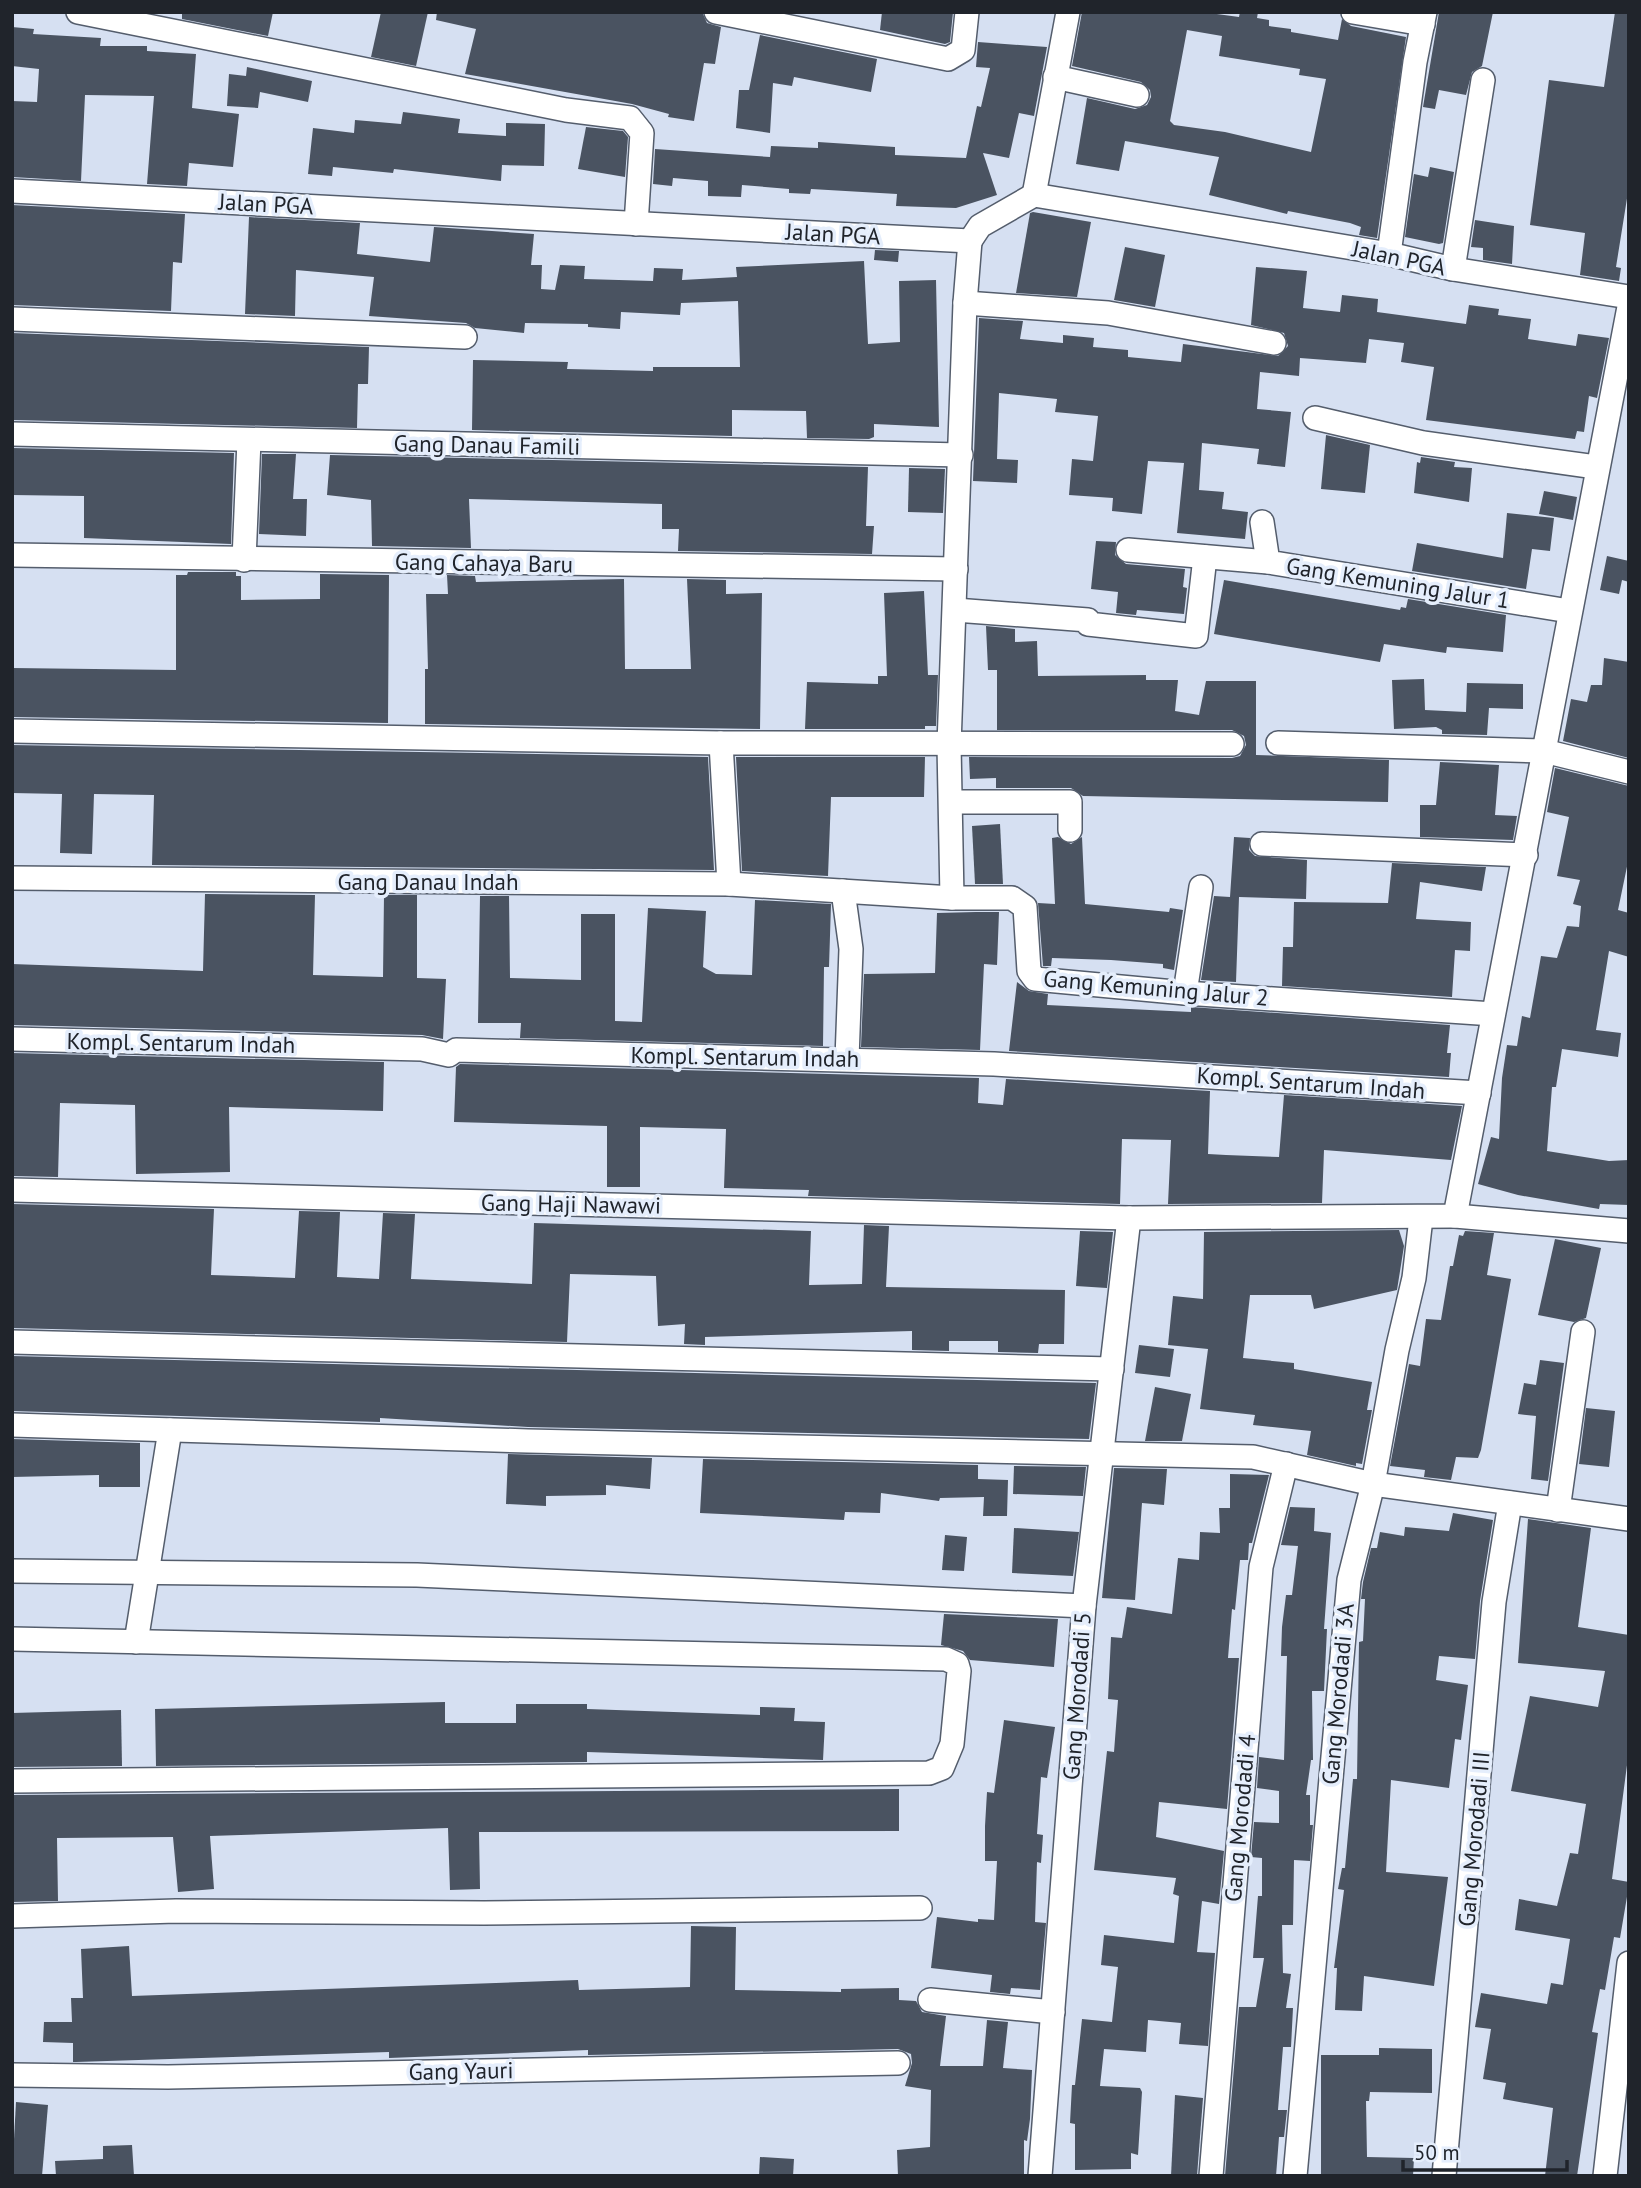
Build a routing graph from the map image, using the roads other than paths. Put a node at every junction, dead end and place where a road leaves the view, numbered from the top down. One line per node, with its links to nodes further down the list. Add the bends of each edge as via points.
1 (78, 12): 12 (street, via 566,110 630,118 642,133)
2 (716, 12): 3 (street, via 948,59 963,50)
3 (967, 12)
4 (1068, 12): 7 (street)
5 (1353, 12): 6 (street)
6 (1424, 18): 14 (street)
7 (1055, 76): 9 (street); 11 (street)
8 (1483, 80): 15 (street)
9 (1137, 95)
10 (12, 191): 12 (street, Jalan PGA)
11 (1034, 195): 13 (street, via 980,226); 14 (street, Jalan PGA)
12 (636, 224): 13 (street, Jalan PGA)
13 (970, 241): 17 (street)
14 (1389, 254): 15 (street, Jalan PGA)
15 (1453, 269): 16 (street, Jalan PGA)
16 (1629, 297)
17 (965, 303): 21 (street, via 1108,313); 25 (street)
18 (1629, 307): 26 (street)
19 (12, 319): 20 (street)
20 (465, 337)
21 (1274, 343)
22 (1315, 418): 26 (street, via 1423,443)
23 (12, 435): 24 (street, Gang Danau Famili)
24 (249, 440): 25 (street, Gang Danau Famili); 31 (street)
25 (961, 455): 33 (street)
26 (1596, 467): 35 (street)
27 (1262, 522): 32 (street, Gang Kemuning Jalur 1)
28 (1128, 550): 30 (street)
29 (12, 555): 31 (street, Gang Cahaya Baru)
30 (1205, 557): 32 (street); 34 (street, via 1196,636 1077,619)
31 (244, 559): 33 (street, Gang Cahaya Baru)
32 (1268, 562): 35 (street, Gang Kemuning Jalur 1)
33 (956, 569): 34 (street)
34 (955, 610): 40 (street)
35 (1569, 611): 41 (street)
36 (12, 731): 37 (street)
37 (721, 743): 40 (street); 48 (street)
38 (1278, 743): 41 (street)
39 (1232, 744): 40 (street)
40 (949, 745): 43 (street)
41 (1544, 751): 42 (street); 46 (street)
42 (1629, 772)
43 (951, 802): 44 (street, via 1070,802); 51 (street)
44 (1070, 830)
45 (1262, 844): 46 (street)
46 (1526, 855): 53 (street)
47 (12, 878): 48 (street, Gang Danau Indah)
48 (729, 884): 50 (street, Gang Danau Indah)
49 (1201, 887): 52 (street)
50 (843, 891): 51 (street, Gang Kemuning Jalur 2); 55 (street, via 851,949)
51 (952, 898): 52 (street, Gang Kemuning Jalur 2, via 1020,901 1027,915 1029,971 1035,979)
52 (1185, 993): 53 (street, Gang Kemuning Jalur 2)
53 (1493, 1014): 56 (street)
54 (12, 1039): 55 (street, Kompl. Sentarum Indah, via 422,1049 449,1055 456,1050)
55 (847, 1059): 56 (street, Kompl. Sentarum Indah)
56 (1479, 1093): 58 (street)
57 (12, 1190): 59 (street, Gang Haji Nawawi)
58 (1455, 1216): 60 (street, Gang Haji Nawawi); 61 (street, Gang Haji Nawawi)
59 (1129, 1218): 60 (street, Gang Haji Nawawi); 64 (street, Gang Morodadi 5)
60 (1421, 1218): 69 (street, Gang Morodadi 3A, via 1414,1278)
61 (1629, 1231)
62 (1583, 1332): 71 (street)
63 (12, 1342): 64 (street)
64 (1112, 1369): 67 (street, Gang Morodadi 5)
65 (12, 1425): 66 (street)
66 (170, 1430): 67 (street); 74 (street)
67 (1101, 1454): 68 (street, via 1253,1457); 75 (street, Gang Morodadi 5)
68 (1286, 1464): 69 (street); 87 (street, Gang Morodadi 4, via 1261,1567)
69 (1373, 1484): 70 (street); 88 (street, Gang Morodadi 3A, via 1349,1580)
70 (1510, 1503): 71 (street); 89 (street, Gang Morodadi III, via 1494,1602)
71 (1558, 1510): 72 (street)
72 (1629, 1519)
73 (12, 1571): 74 (street)
74 (145, 1573): 75 (street, via 417,1575); 77 (street)
75 (1084, 1605): 83 (street, Gang Morodadi 5)
76 (12, 1639): 77 (street)
77 (136, 1642): 78 (street, via 946,1659 957,1664 959,1671 950,1753 942,1768 929,1773)
78 (12, 1781)
79 (920, 1908): 80 (street, via 176,1911)
80 (12, 1916)
81 (1629, 1963): 90 (street)
82 (930, 2000): 83 (street)
83 (1053, 2012): 86 (street, Gang Morodadi 5)
84 (898, 2063): 85 (street, Gang Yauri)
85 (19, 2075)
86 (1040, 2176)
87 (1211, 2176)
88 (1295, 2176)
89 (1444, 2176)
90 (1605, 2176)

